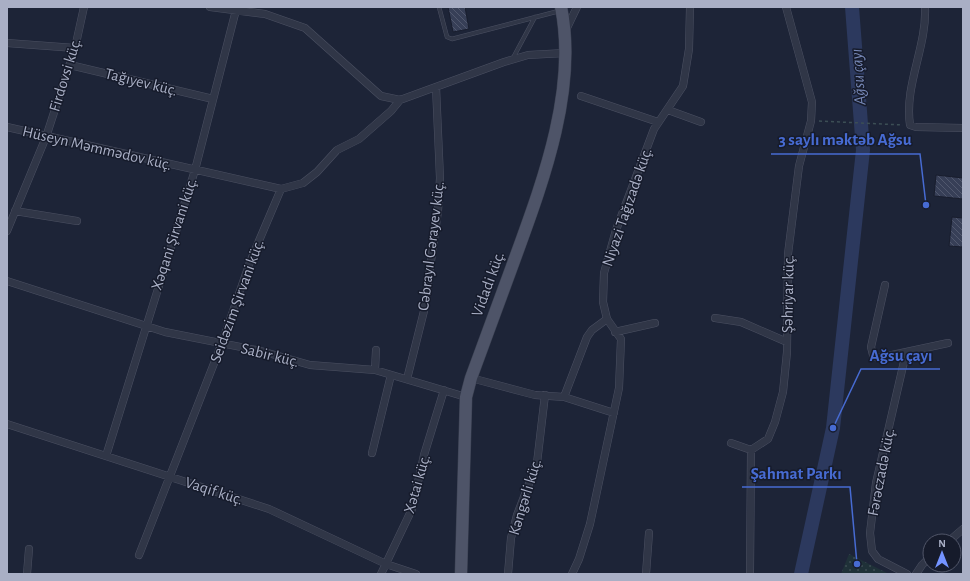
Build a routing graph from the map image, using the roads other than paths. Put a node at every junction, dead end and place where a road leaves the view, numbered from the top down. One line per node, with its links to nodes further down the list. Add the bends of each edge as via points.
1 (84, 7): 13 (street, Firdovsi küç.)
2 (210, 7): 9 (street)
3 (439, 7): 10 (lane, via 444,32 452,39)
4 (577, 7): 11 (street)
5 (690, 7): 21 (street, Niyazi Tağızadə küç., via 689,49 683,86)
6 (786, 7): 39 (street, Şəhriyar küç., via 812,102 811,121 799,166 788,254)
7 (925, 7): 25 (street, via 923,37 910,99 910,125)
8 (562, 9): 10 (lane); 11 (main road, Vidadi küç.)
9 (236, 10): 19 (street, Xəqani Şirvani küç.); 20 (street, via 265,14 305,28 381,96)
10 (535, 17): 15 (lane)
11 (565, 32): 14 (main road, Vidadi küç.)
12 (7, 43): 13 (street)
13 (74, 48): 16 (street, Firdovsi küç.)
14 (565, 53): 15 (street, via 528,55); 46 (main road, Vidadi küç., via 560,107 547,162 527,226)
15 (512, 59): 17 (street)
16 (70, 65): 19 (street, Tağıyev küç.); 26 (street, Firdovsi küç.)
17 (436, 87): 20 (street); 47 (street, Cəbrayıl Gərayev küç., via 440,178 438,211 424,311)
18 (581, 96): 22 (street)
19 (213, 99): 27 (street, Xəqani Şirvani küç.)
20 (400, 100): 28 (street, via 359,139 336,150 317,172 303,183)
21 (668, 110): 22 (street, Niyazi Tağızadə küç.); 23 (street)
22 (658, 122): 35 (street, Niyazi Tağızadə küç., via 616,230 604,273 603,302)
23 (701, 122)
24 (7, 127): 26 (street, Hüseyn Məmmədov küç.)
25 (963, 128)
26 (46, 137): 27 (street, Hüseyn Məmmədov küç.); 29 (street, Firdovsi küç.)
27 (195, 170): 28 (street, Hüseyn Məmmədov küç.); 37 (street, Xəqani Şirvani küç.)
28 (281, 189): 40 (street, Seidəzim Şirvani küç., via 250,262)
29 (15, 211): 30 (street); 31 (street, Firdovsi küç.)
30 (77, 221)
31 (7, 231)
32 (7, 281): 37 (street, Sabir küç.)
33 (886, 285): 43 (street, via 871,347 873,355 878,358)
34 (715, 318): 39 (street, via 741,322)
35 (607, 319): 38 (street, Niyazi Tağızadə küç.); 51 (street, via 587,337)
36 (655, 323): 38 (street)
37 (145, 327): 40 (street, Sabir küç.); 57 (street, Xəqani Şirvani küç.)
38 (615, 332): 52 (street, Niyazi Tağızadə küç., via 621,339 622,353)
39 (787, 342): 55 (street, Şəhriyar küç., via 783,392 775,422 768,439)
40 (222, 343): 44 (street, Sabir küç., via 310,365); 58 (street, Seidəzim Şirvani küç.)
41 (948, 343): 43 (street)
42 (376, 350): 44 (street)
43 (906, 353): 72 (street, Fərəczadə küç., via 876,483 870,533 872,551 878,559)
44 (375, 370): 45 (street, Sabir küç.)
45 (391, 374): 47 (street, Sabir küç.); 56 (street)
46 (471, 378): 49 (street, via 535,395); 50 (main road, Vidadi küç.)
47 (407, 379): 48 (street, Sabir küç.)
48 (444, 390): 50 (street, Sabir küç.); 62 (street, Xətai küç., via 424,455 412,509)
49 (545, 395): 51 (street); 68 (street, Kəngərli küç., via 537,463 517,515 511,538)
50 (466, 397): 67 (main road, Vidadi küç.)
51 (564, 397): 52 (street)
52 (614, 413): 69 (street, Niyazi Tağızadə küç., via 590,524)
53 (7, 424): 57 (street, Vaqif küç.)
54 (731, 443): 55 (street)
55 (751, 450): 71 (street)
56 (372, 453)
57 (106, 456): 58 (street, Vaqif küç.)
58 (171, 477): 61 (street, Seidəzim Şirvani küç.); 62 (street, Vaqif küç., via 269,509)
59 (649, 533): 70 (street)
60 (29, 549): 64 (street)
61 (139, 555)
62 (386, 564): 65 (street, Xətai küç.); 66 (street, Vaqif küç.)
63 (922, 565): 73 (street)
64 (27, 574)
65 (381, 574)
66 (416, 574)
67 (461, 574)
68 (508, 574)
69 (572, 574)
70 (646, 574)
71 (750, 574)
72 (907, 574)
73 (916, 574)

